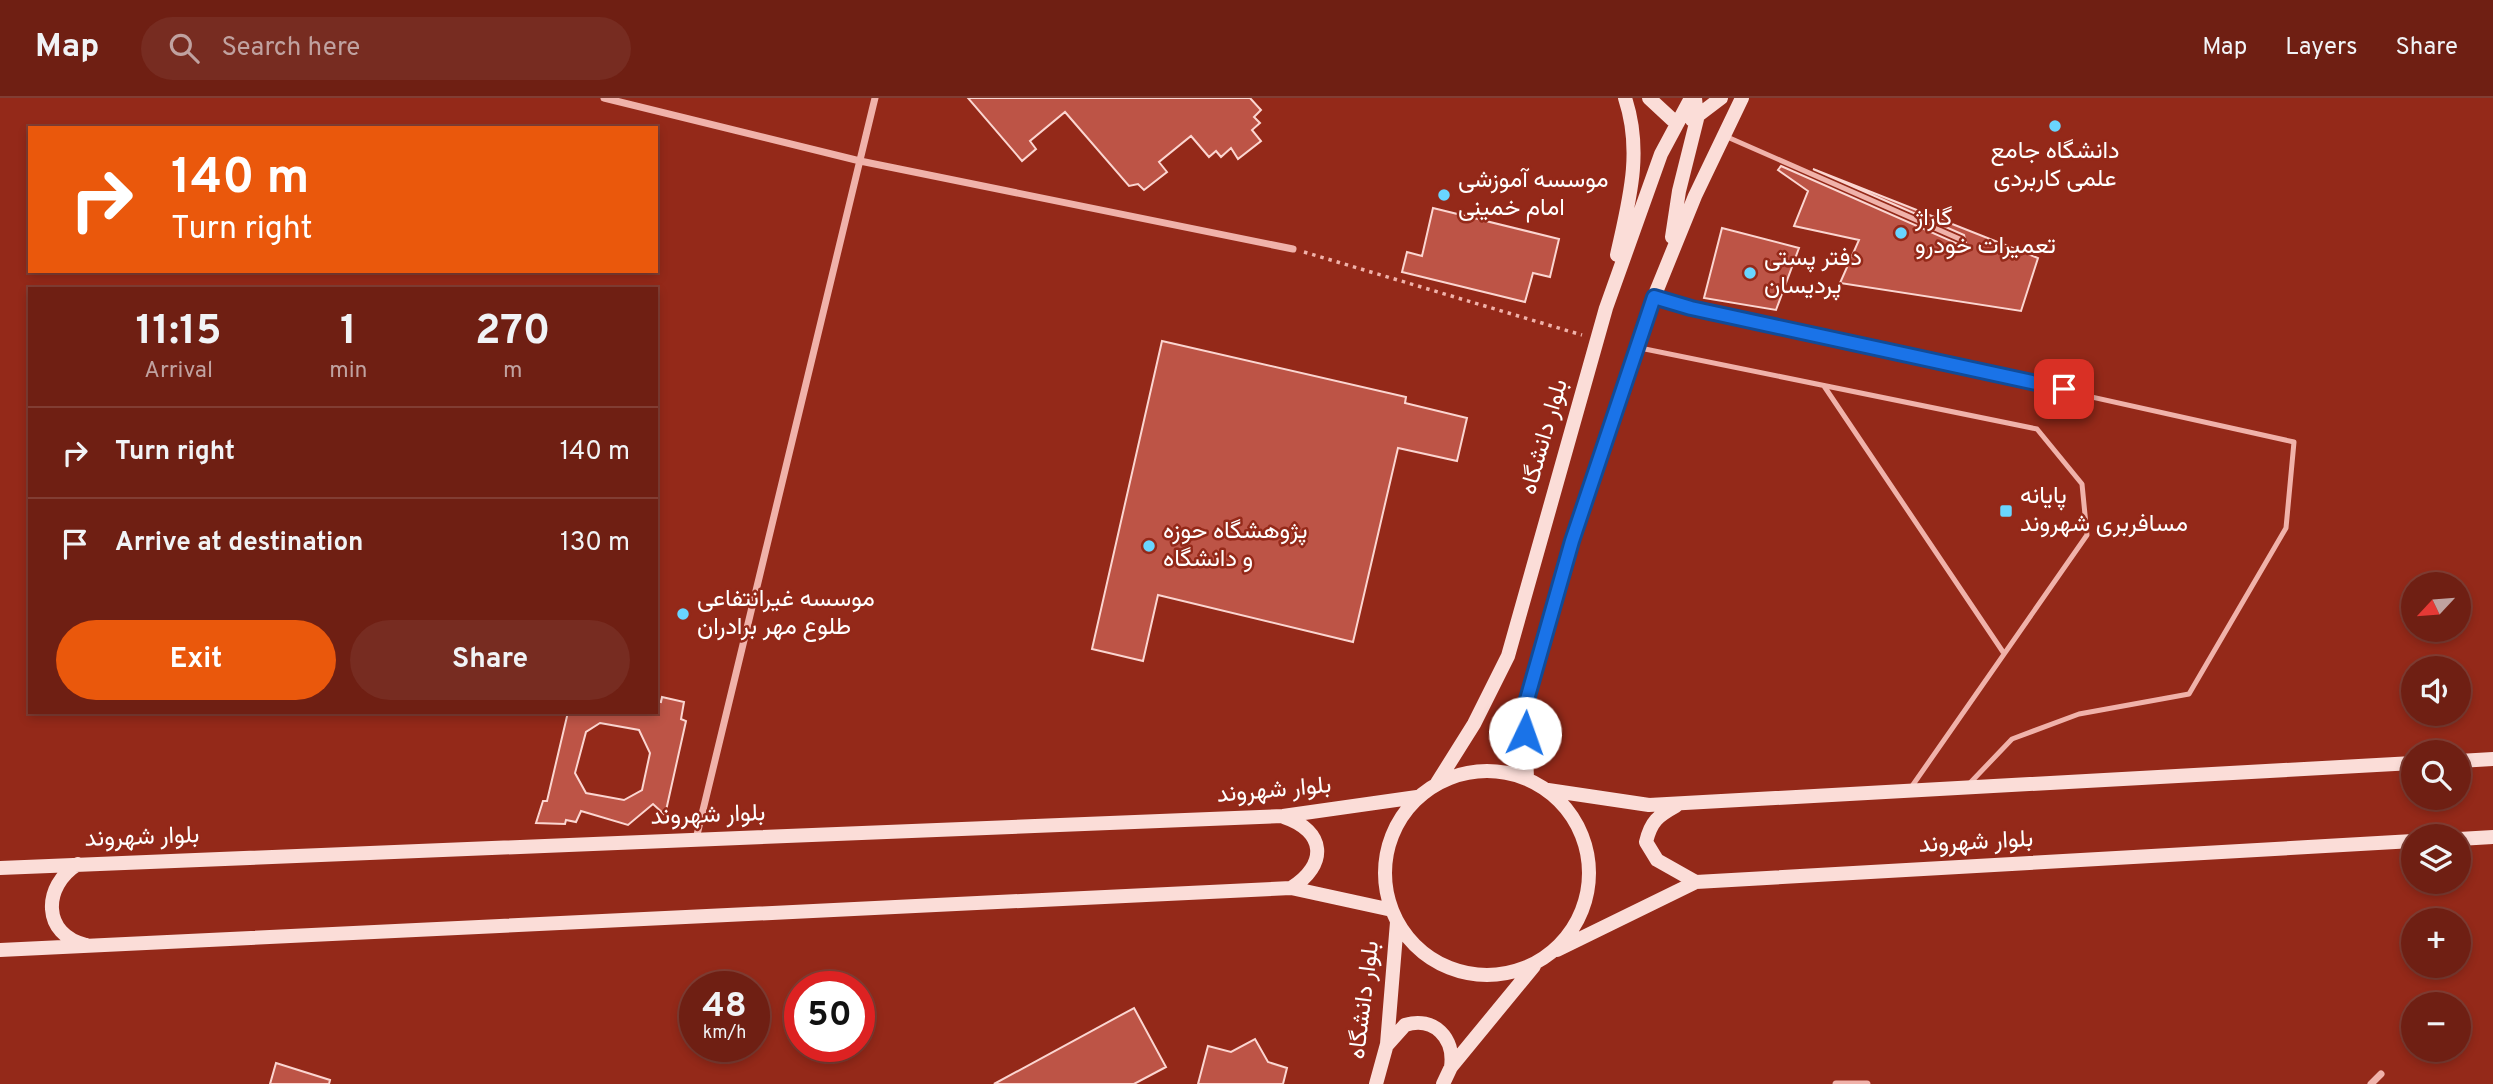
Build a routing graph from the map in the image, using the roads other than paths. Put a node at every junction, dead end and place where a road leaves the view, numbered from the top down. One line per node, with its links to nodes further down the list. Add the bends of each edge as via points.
1 (604, 98): 11 (street)
2 (875, 98): 11 (street)
3 (1625, 98): 16 (main road, via 1635,137 1633,183)
4 (1649, 98): 9 (main road)
5 (1693, 98): 8 (main road); 9 (main road, بلوار دانشگاه)
6 (1720, 98): 8 (main road)
7 (1742, 98): 10 (main road)
8 (1697, 119): 9 (main road); 14 (main road, via 1679,191)
9 (1677, 124): 16 (main road, بلوار دانشگاه, via 1661,154)
10 (1725, 135): 12 (lane); 14 (main road)
11 (860, 161): 13 (street); 33 (street)
12 (1962, 240)
13 (1293, 249)
14 (1669, 259): 15 (main road)
15 (1654, 297): 17 (main road); 25 (lane, via 2294,442 2286,528 2189,694 2079,714 2012,739)
16 (1606, 308): 24 (main road, بلوار دانشگاه, via 1508,656 1475,724)
17 (1636, 348): 18 (lane); 23 (main road, via 1572,541 1524,710)
18 (1824, 386): 19 (lane); 19 (lane, via 2036,429 2082,484 2087,535)
19 (2003, 653): 27 (lane)
20 (2493, 759): 21 (main road)
21 (2471, 760)
22 (2401, 764): 25 (main road)
23 (1527, 778): 24 (main road, via 1482,770); 26 (main road)
24 (1437, 783): 28 (main road)
25 (1966, 788): 27 (main road)
26 (1548, 790): 29 (main road, via 1649,805); 42 (main road, via 1581,830 1589,855 1585,907)
27 (1909, 791): 29 (main road)
28 (1417, 797): 30 (main road, بلوار شهروند); 39 (main road, via 1392,834 1386,856 1385,879)
29 (1680, 803): 37 (main road, via 1650,824 1646,842 1657,860)
30 (1283, 816): 33 (main road, بلوار شهروند); 38 (main road, via 1302,822 1315,838 1317,859 1308,877)
31 (2493, 837): 32 (main road)
32 (2471, 838)
33 (696, 839): 35 (main road, بلوار شهروند)
34 (2401, 842): 37 (main road, بلوار شهروند)
35 (79, 864): 36 (main road, بلوار شهروند); 40 (main road, via 57,882 52,910 65,935)
36 (0, 867)
37 (1696, 882): 42 (main road, بلوار شهروند)
38 (1292, 888): 39 (main road); 40 (main road)
39 (1394, 916): 43 (main road, via 1413,944 1433,961 1457,972 1510,974); 44 (main road, بلوار دانشگاه)
40 (92, 946): 41 (main road)
41 (0, 950)
42 (1556, 950): 43 (main road)
43 (1535, 965): 45 (main road)
44 (1387, 1044): 45 (main road, via 1405,1025 1431,1024 1451,1046); 47 (main road, بلوار دانشگاه)
45 (1451, 1066): 48 (main road)
46 (2381, 1074): 51 (street)
47 (1376, 1084)
48 (1443, 1084)
49 (1836, 1084): 50 (street)
50 (1867, 1084)
51 (2371, 1084)

